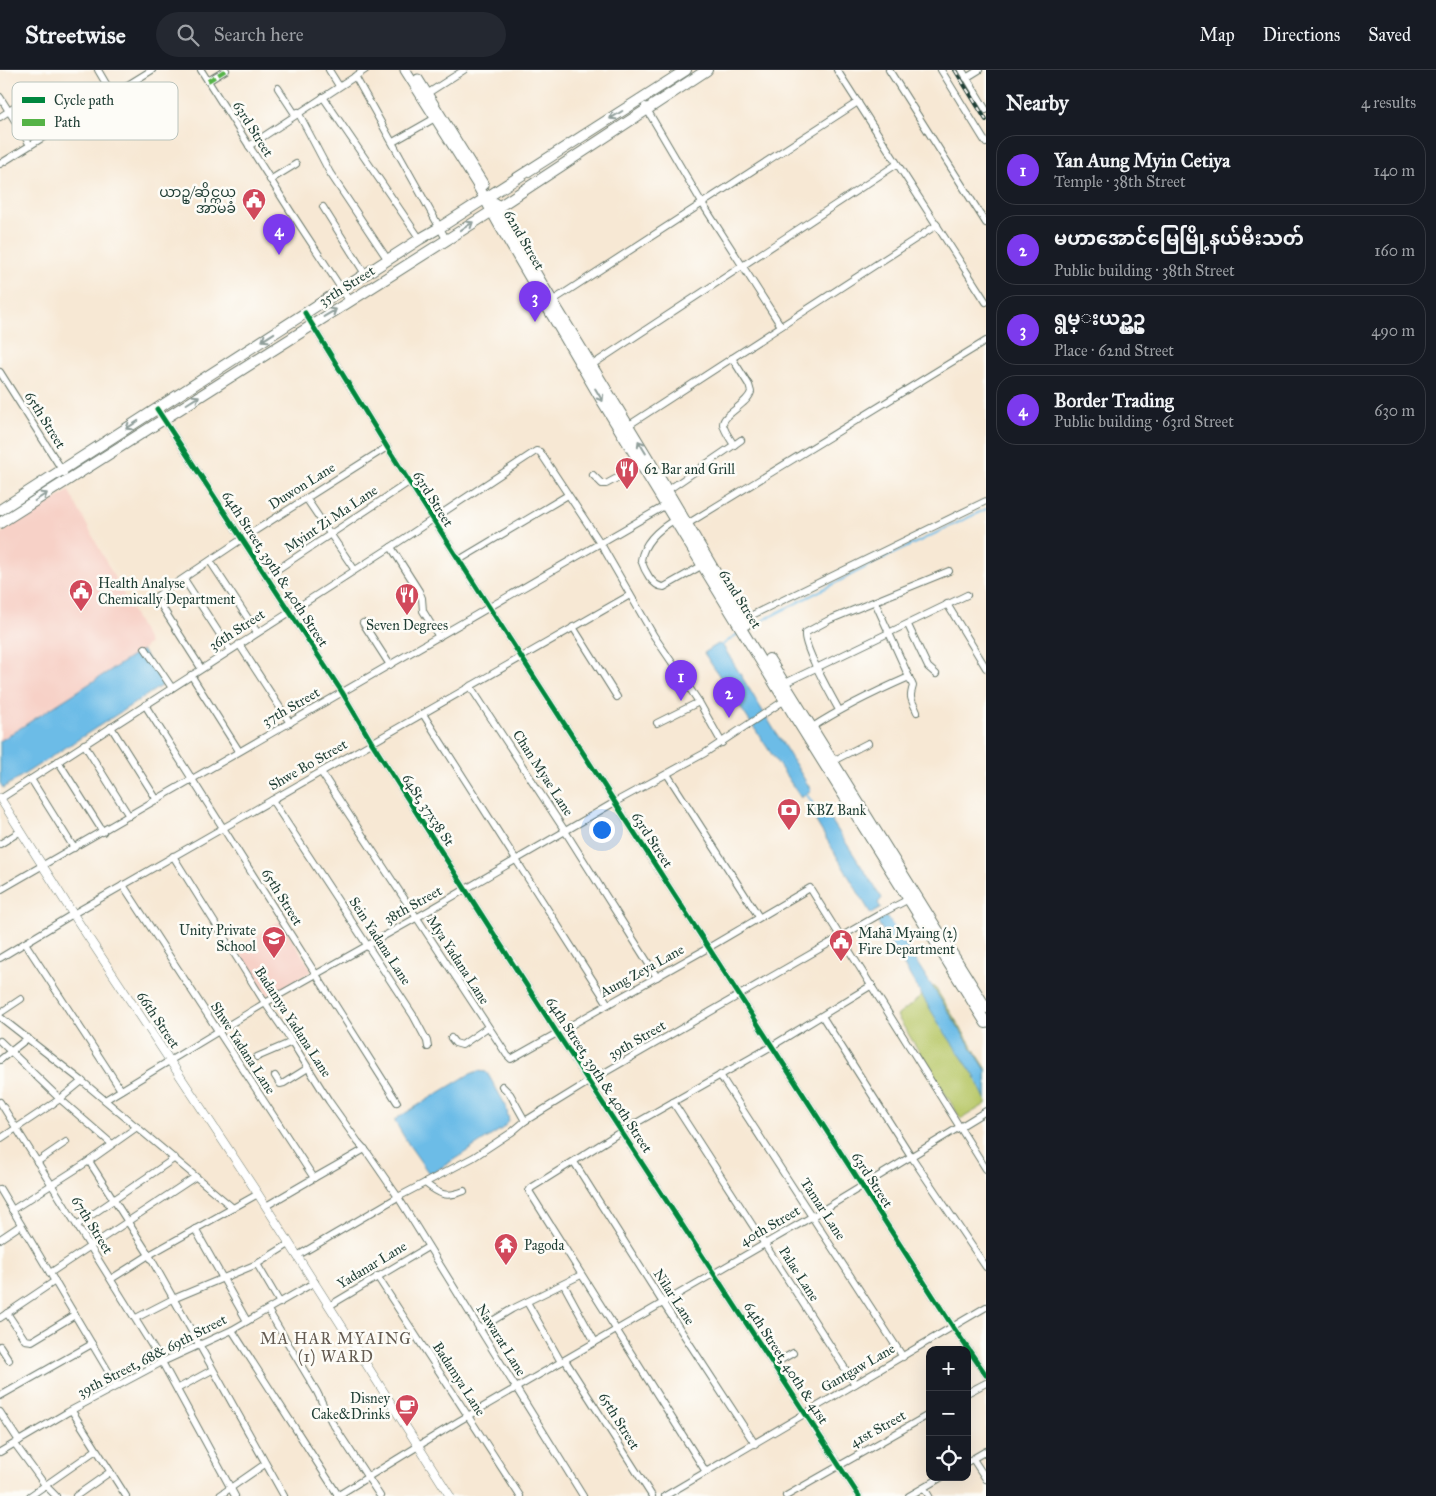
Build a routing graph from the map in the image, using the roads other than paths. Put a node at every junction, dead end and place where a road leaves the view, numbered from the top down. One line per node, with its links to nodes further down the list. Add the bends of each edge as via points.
1 (98, 70): 20 (street)
2 (152, 70): 21 (street)
3 (201, 70): 19 (street, 63rd Street)
4 (226, 70): 19 (street)
5 (329, 70): 22 (street)
6 (365, 70): 17 (street)
7 (405, 70): 24 (main road)
8 (412, 70): 24 (main road)
9 (464, 70): 24 (street)
10 (686, 70): 27 (main road, 35th Street)
11 (707, 70): 30 (main road, 35th Street)
12 (838, 70): 28 (street)
13 (889, 70): 52 (street)
14 (941, 70): 40 (street)
15 (962, 70): 18 (street)
16 (979, 70): 18 (street)
17 (355, 76): 22 (street); 39 (street)
18 (966, 78): 31 (street)
19 (208, 81): 42 (street, 63rd Street)
20 (105, 82)
21 (132, 82)
22 (339, 86): 26 (street)
23 (278, 88): 33 (street)
24 (425, 96): 36 (main road)
25 (0, 97): 32 (street)
26 (322, 97): 33 (street); 55 (street)
27 (641, 99): 30 (street); 48 (main road, 35th Street, one-way to 48)
28 (858, 102): 45 (street); 49 (street)
29 (12, 109): 32 (street)
30 (647, 110): 49 (street); 51 (main road, 35th Street)
31 (986, 110)
32 (9, 111): 34 (street); 35 (street)
33 (297, 113): 42 (street); 57 (street, via 330,173)
34 (12, 116)
35 (0, 117)
36 (438, 117): 39 (street); 47 (main road)
37 (27, 140): 41 (street)
38 (38, 140): 41 (street)
39 (392, 142): 54 (street)
40 (986, 143)
41 (30, 145): 43 (street)
42 (249, 146): 46 (street, 63rd Street)
43 (0, 164)
44 (296, 164): 46 (street)
45 (897, 164): 53 (street); 58 (street)
46 (270, 180): 60 (street, 63rd Street)
47 (481, 185): 48 (main road, 62nd Street)
48 (487, 197): 51 (main road, 62nd Street); 54 (main road, 35th Street)
49 (702, 203): 58 (street); 63 (street)
50 (323, 207): 59 (street)
51 (494, 209): 56 (main road, 35th Street, one-way to 51); 63 (main road, 62nd Street)
52 (986, 223)
53 (936, 224): 62 (street); 66 (street)
54 (439, 228): 55 (main road, 35th Street); 56 (street)
55 (420, 238): 57 (main road, 35th Street)
56 (446, 239): 61 (main road, 35th Street)
57 (388, 260): 59 (main road, 35th Street)
58 (742, 266): 66 (street); 69 (street)
59 (365, 274): 60 (main road, 35th Street)
60 (342, 289): 61 (street, 63rd Street); 64 (main road, 35th Street)
61 (350, 302): 65 (main road, 35th Street, one-way to 61)
62 (986, 302)
63 (549, 303): 69 (main road, 62nd Street)
64 (305, 313): 65 (street, 63rd Street); 71 (main road, 35th Street, one-way to 71)
65 (312, 325): 72 (main road, 35th Street, one-way to 65); 76 (street, 63rd Street)
66 (781, 326): 68 (street)
67 (986, 341): 89 (street)
68 (732, 358): 73 (street); 75 (street, via 750,392 745,402 723,422)
69 (588, 368): 73 (main road, 62nd Street)
70 (0, 372): 78 (street, 65th Street)
71 (157, 409): 72 (street, 64th Street, 39th & 40th Street); 78 (main road, 35th Street, one-way to 78)
72 (164, 419): 80 (main road, 35th Street); 92 (street, 64th Street, 39th & 40th Street)
73 (624, 428): 77 (main road, 62nd Street); 82 (main road, 62nd Street, one-way to 73)
74 (741, 440): 75 (street)
75 (734, 445): 82 (street)
76 (387, 447): 81 (street, 63rd Street); 84 (street, Duwon Lane)
77 (642, 465): 79 (street, via 606,484); 82 (main road, 62nd Street)
78 (62, 471): 80 (street, 65th Street); 87 (main road, 35th Street)
79 (593, 475)
80 (68, 480): 90 (main road, 35th Street, one-way to 80)
81 (409, 482): 88 (street, 63rd Street); 91 (street, Myint Zi Ma Lane)
82 (663, 493): 86 (main road, 62nd Street)
83 (568, 495): 88 (street, 36th Street, via 538,451); 93 (street); 95 (street)
84 (306, 498): 91 (street); 92 (street, Duwon Lane)
85 (986, 501): 110 (street)
86 (670, 503): 89 (main road, 62nd Street); 93 (street, 37th Street)
87 (0, 510)
88 (433, 519): 94 (street, 36th Street); 95 (street, 63rd Street)
89 (681, 522): 97 (main road, 62nd Street); 97 (street, via 656,532 641,560 646,570 655,584 664,587); 110 (main road, 62nd Street)
90 (0, 523)
91 (330, 533): 98 (street); 100 (street, Myint Zi Ma Lane)
92 (242, 539): 96 (street, Duwon Lane); 100 (street, 64th Street, 39th & 40th Street)
93 (600, 544): 102 (street); 106 (street, 37th Street)
94 (391, 547): 98 (street, 36th Street); 114 (street, via 419,591 423,611)
95 (459, 560): 106 (street, 63rd Street)
96 (210, 561): 101 (street, Duwon Lane); 112 (street)
97 (703, 565): 110 (main road, 62nd Street)
98 (354, 570): 107 (street, 36th Street)
99 (949, 571): 104 (street)
100 (266, 577): 107 (street, 64th Street, 39th & 40th Street)
101 (184, 579): 117 (street); 121 (street, Duwon Lane, via 156,598)
102 (630, 595): 111 (street, Shwe Bo Street); 132 (street)
103 (967, 595): 105 (street)
104 (875, 602): 113 (street); 120 (street, via 805,632 805,640)
105 (947, 604): 109 (street); 122 (street)
106 (489, 607): 114 (street, 37th Street); 118 (street, 63rd Street)
107 (289, 612): 112 (street, 36th Street); 129 (street, 64th Street, 39th & 40th Street)
108 (363, 623): 119 (street)
109 (908, 625): 113 (street); 123 (street, via 928,667)
110 (745, 626): 126 (main road, 62nd Street)
111 (573, 628): 118 (street, Shwe Bo Street); 130 (street)
112 (257, 632): 115 (street, 36th Street)
113 (889, 633): 120 (street); 125 (street)
114 (439, 637): 119 (street, 37th Street)
115 (239, 644): 117 (street, 36th Street); 137 (street)
116 (145, 648): 128 (street)
117 (230, 650): 121 (street, 36th Street)
118 (521, 657): 127 (street, Shwe Bo Street); 155 (street, 63rd Street)
119 (390, 666): 129 (street, 37th Street)
120 (817, 667): 126 (street); 134 (street)
121 (201, 668): 124 (street, 36th Street)
122 (986, 668)
123 (936, 674)
124 (191, 675): 128 (street, 36th Street); 145 (street)
125 (909, 677): 134 (street); 135 (street, via 914,687 910,698)
126 (781, 685): 131 (main road, 62nd Street); 140 (main road, 62nd Street)
127 (470, 686): 136 (street, Shwe Bo Street); 159 (street, Chan Myae Lane)
128 (172, 688): 133 (street, 36th Street)
129 (342, 692): 137 (street, 37th Street); 141 (street, 64th Street, 39th & 40th Street)
130 (617, 697)
131 (785, 700): 142 (street, 38th Street); 169 (main road, 62nd Street)
132 (699, 702): 138 (street); 142 (street)
133 (145, 705): 139 (street, 36th Street); 151 (street, 65th Street)
134 (839, 710): 140 (street)
135 (917, 712)
136 (423, 714): 141 (street, Shwe Bo Street); 164 (street)
137 (290, 723): 145 (street, 37th Street)
138 (657, 723)
139 (111, 727): 144 (street, 36th Street); 153 (street)
140 (811, 728): 147 (main road, 62nd Street)
141 (372, 743): 148 (street, Shwe Bo Street); 167 (street, 64St, 37x38 St)
142 (722, 743): 149 (street, 38th Street)
143 (868, 743): 147 (street)
144 (84, 744): 146 (street, 36th Street); 156 (street)
145 (239, 751): 151 (street, 37th Street)
146 (58, 761): 150 (street, 36th Street); 160 (street)
147 (831, 762): 169 (main road, 62nd Street)
148 (320, 772): 154 (street, Shwe Bo Street); 172 (street, Mya Yadana Lane)
149 (667, 774): 155 (street, 38th Street); 171 (street)
150 (31, 779): 152 (street, 36th Street); 162 (street)
151 (191, 780): 153 (street, 37th Street); 157 (street, 65th Street)
152 (0, 798): 158 (street, 66th Street)
153 (157, 800): 156 (street, 37th Street)
154 (272, 800): 157 (street, Shwe Bo Street); 175 (street, Sein Yadana Lane)
155 (615, 802): 159 (street, 38th Street); 176 (street, 63rd Street)
156 (129, 816): 160 (street, 37th Street)
157 (223, 827): 163 (street, Shwe Bo Street); 178 (street, 65th Street)
158 (21, 831): 161 (street); 165 (street, 66th Street)
159 (565, 831): 164 (street, 38th Street); 179 (street, Chan Myae Lane)
160 (103, 832): 162 (street, 37th Street)
161 (0, 844)
162 (74, 848): 165 (street, 37th Street)
163 (173, 856): 166 (street, Shwe Bo Street); 183 (street, Badamya Yadana Lane)
164 (516, 860): 167 (street, 38th Street); 184 (street)
165 (43, 867): 168 (street, 37th Street); 170 (street, 66th Street)
166 (123, 885): 170 (street, Shwe Bo Street); 190 (street, Shwe Yadana Lane)
167 (466, 889): 172 (street, 38th Street); 191 (street, 64th Street, 39th & 40th Street)
168 (0, 890)
169 (912, 898): 173 (street, 39th Street); 185 (main road, 62nd Street); 188 (main road, 62nd Street)
170 (73, 914): 174 (street, Shwe Bo Street); 202 (street, 66th Street)
171 (759, 917): 173 (street, Aung Zeya Lane, via 810,888); 176 (street, Aung Zeya Lane)
172 (416, 918): 175 (street, 38th Street); 189 (street, Mya Yadana Lane)
173 (842, 937): 180 (street); 181 (street, 39th Street)
174 (25, 943): 177 (street, Shwe Bo Street); 209 (street)
175 (368, 944): 178 (street, 38th Street); 197 (street, Sein Yadana Lane, via 413,1015)
176 (708, 948): 179 (street, Aung Zeya Lane); 181 (street, 63rd Street)
177 (0, 958)
178 (316, 974): 183 (street, 38th Street); 213 (street, 65th Street)
179 (657, 977): 184 (street, Aung Zeya Lane)
180 (872, 985): 187 (street); 217 (street)
181 (740, 995): 196 (street, 63rd Street); 207 (street, 39th Street)
182 (21, 999): 186 (street)
183 (265, 1003): 190 (street, 38th Street); 195 (street, Badamya Yadana Lane)
184 (608, 1004): 191 (street, Aung Zeya Lane)
185 (986, 1008)
186 (0, 1015): 192 (street)
187 (822, 1016): 196 (street); 225 (street)
188 (986, 1022)
189 (488, 1027): 193 (street, via 462,1045); 200 (street, Mya Yadana Lane)
190 (217, 1031): 202 (street, 38th Street); 232 (street, Shwe Yadana Lane)
191 (558, 1033): 200 (street, Aung Zeya Lane); 207 (street, 64th Street, 39th & 40th Street)
192 (28, 1038): 198 (street); 206 (street)
193 (451, 1038)
194 (0, 1041): 198 (street)
195 (292, 1042): 199 (street); 203 (street, Badamya Yadana Lane)
196 (772, 1046): 204 (street); 235 (street, 63rd Street)
197 (428, 1047)
198 (10, 1052): 201 (street); 210 (street)
199 (257, 1057)
200 (511, 1059)
201 (0, 1060)
202 (170, 1060): 209 (street, 38th Street); 238 (street, 66th Street)
203 (308, 1068): 205 (street, via 280,1084); 224 (street, Badamya Yadana Lane, via 345,1125)
204 (720, 1075): 214 (street); 244 (street, Tamar Lane)
205 (275, 1076)
206 (82, 1081): 210 (street); 211 (street)
207 (590, 1081): 216 (street, 39th Street); 220 (street, 64th Street, 39th & 40th Street)
208 (502, 1086): 216 (street)
209 (121, 1090): 211 (street, 38th Street)
210 (60, 1098): 219 (street); 223 (street)
211 (105, 1100): 218 (street)
212 (0, 1102): 219 (street, 67th Street)
213 (397, 1102)
214 (673, 1102): 220 (street); 251 (street, Palae Lane)
215 (986, 1111): 217 (street, 40th Street)
216 (525, 1121): 233 (street, 39th Street, via 474,1157)
217 (960, 1126): 225 (street, 40th Street); 230 (street)
218 (137, 1127): 223 (street); 226 (street)
219 (16, 1129): 221 (street); 228 (street, 67th Street)
220 (622, 1131): 229 (street); 259 (street, 64th Street, 39th & 40th Street)
221 (0, 1139)
222 (66, 1142): 228 (street)
223 (112, 1144): 227 (street)
224 (365, 1149): 232 (street); 239 (street, Badamya Yadana Lane)
225 (911, 1156): 235 (street, 40th Street); 257 (street)
226 (175, 1158): 231 (street); 240 (street)
227 (88, 1161): 234 (street); 240 (street)
228 (37, 1162): 234 (street, 67th Street)
229 (574, 1162): 260 (street, via 529,1191); 270 (street, Nilar Lane)
230 (986, 1169)
231 (195, 1176): 242 (street); 245 (street)
232 (314, 1178): 241 (street)
233 (425, 1183): 237 (street, via 446,1196); 239 (street, 39th Street)
234 (52, 1185): 243 (street); 247 (street, 67th Street)
235 (863, 1186): 244 (street, 40th Street); 279 (street, 63rd Street)
236 (0, 1188): 243 (street)
237 (464, 1191)
238 (258, 1194): 241 (street, 66th Street); 242 (street)
239 (398, 1197): 253 (street, Nawarat Lane); 255 (street, 39th Street)
240 (115, 1200): 245 (street); 247 (street)
241 (266, 1206): 250 (street, 66th Street)
242 (233, 1208): 248 (street)
243 (12, 1210): 246 (street)
244 (812, 1216): 251 (street, 40th Street); 288 (street, Tamar Lane)
245 (127, 1222): 252 (street); 254 (street)
246 (21, 1225): 249 (street); 258 (street)
247 (76, 1225): 252 (street, 67th Street)
248 (195, 1229): 254 (street); 262 (street)
249 (0, 1239)
250 (289, 1244): 255 (street, 66th Street); 256 (street)
251 (764, 1244): 259 (street, 40th Street); 296 (street, Palae Lane)
252 (90, 1246): 258 (street); 263 (street, 67th Street)
253 (428, 1247): 261 (street, Yadanar Lane); 280 (street, Nawarat Lane)
254 (149, 1255): 263 (street); 267 (street)
255 (297, 1256): 265 (street, 66th Street)
256 (257, 1264): 262 (street); 269 (street)
257 (986, 1267)
258 (50, 1273): 264 (street)
259 (715, 1273): 270 (street, 40th Street); 292 (street, 64th Street, 40th & 41st)
260 (581, 1275): 266 (street); 282 (street)
261 (377, 1276): 271 (street, Yadanar Lane); 305 (street, Badamya Lane)
262 (222, 1278): 267 (street); 278 (street)
263 (111, 1279): 277 (street, 67th Street)
264 (55, 1281): 274 (street); 275 (street)
265 (315, 1282): 269 (street, 39th Street, 68& 69th Street); 271 (street, 66th Street)
266 (564, 1285): 268 (street); 283 (street)
267 (173, 1299): 277 (street); 285 (street)
268 (527, 1302): 280 (street); 290 (street, 65th Street)
269 (280, 1303): 273 (street, 39th Street, 68& 69th Street)
270 (663, 1303): 282 (street, 40th Street); 308 (street, Nilar Lane)
271 (329, 1306): 309 (street, 66th Street)
272 (986, 1307): 279 (street, Gantgaw Lane)
273 (268, 1310): 278 (street, 39th Street, 68& 69th Street); 319 (street)
274 (7, 1313): 275 (street, via 28,1342); 276 (street)
275 (75, 1315): 284 (street)
276 (0, 1318)
277 (136, 1318): 291 (street, 67th Street)
278 (247, 1322): 281 (street, 39th Street, 68& 69th Street)
279 (953, 1328): 288 (street, Gantgaw Lane); 294 (street, 63rd Street)
280 (479, 1329): 298 (street, Nawarat Lane)
281 (232, 1330): 285 (street, 39th Street, 68& 69th Street); 325 (street)
282 (616, 1330): 283 (street, 40th Street); 318 (street)
283 (595, 1342): 290 (street, 40th Street)
284 (92, 1344): 297 (street); 301 (street)
285 (198, 1344): 291 (street, 39th Street, 68& 69th Street); 293 (street)
286 (0, 1346): 289 (street)
287 (793, 1353): 292 (street)
288 (903, 1357): 296 (street, Gantgaw Lane)
289 (9, 1360)
290 (563, 1361): 298 (street, 40th Street); 337 (street, 65th Street)
291 (162, 1362): 297 (street, 39th Street, 68& 69th Street); 299 (street, 67th Street)
292 (774, 1364): 304 (street, 64th Street, 40th & 41st)
293 (212, 1370): 299 (street); 315 (street)
294 (986, 1375)
295 (986, 1383): 300 (street)
296 (855, 1384): 304 (street, Gantgaw Lane)
297 (117, 1386): 302 (street, 39th Street, 68& 69th Street)
298 (516, 1388): 305 (street, 40th Street); 336 (street, Nawarat Lane)
299 (177, 1389): 323 (street, 67th Street)
300 (971, 1392)
301 (0, 1396)
302 (72, 1411): 307 (street, 39th Street, 68& 69th Street); 310 (street)
303 (0, 1412): 307 (street)
304 (806, 1414): 308 (street, Gantgaw Lane); 316 (street, 64th Street, 40th & 41st)
305 (468, 1416): 309 (street, 40th Street); 335 (street, Badamya Lane)
306 (926, 1416): 316 (street, 41st Street)
307 (17, 1443): 312 (street, 39th Street, 68& 69th Street); 322 (street)
308 (755, 1444): 318 (street, Gantgaw Lane)
309 (419, 1446): 319 (street); 334 (street, 66th Street)
310 (96, 1450): 317 (street); 322 (street)
311 (986, 1451): 313 (street)
312 (0, 1452)
313 (971, 1460)
314 (971, 1462): 320 (street)
315 (265, 1464): 323 (street); 332 (street)
316 (839, 1465): 339 (street, 41st Street); 340 (street, 64th Street, 40th & 41st)
317 (110, 1472): 328 (street); 329 (street)
318 (706, 1472): 338 (street, Gantgaw Lane)
319 (367, 1476): 325 (street); 333 (street)
320 (986, 1479)
321 (935, 1481): 324 (street)
322 (45, 1485): 326 (street); 327 (street)
323 (230, 1488): 330 (street); 331 (street, 67th Street)
324 (924, 1488): 341 (street); 342 (street)
325 (339, 1495)
326 (30, 1496)
327 (56, 1496)
328 (76, 1496)
329 (126, 1496)
330 (219, 1496)
331 (235, 1496)
332 (284, 1496)
333 (380, 1496)
334 (450, 1496)
335 (520, 1496)
336 (583, 1496)
337 (652, 1496)
338 (665, 1496)
339 (786, 1496)
340 (859, 1496)
341 (909, 1496)
342 (929, 1496)

